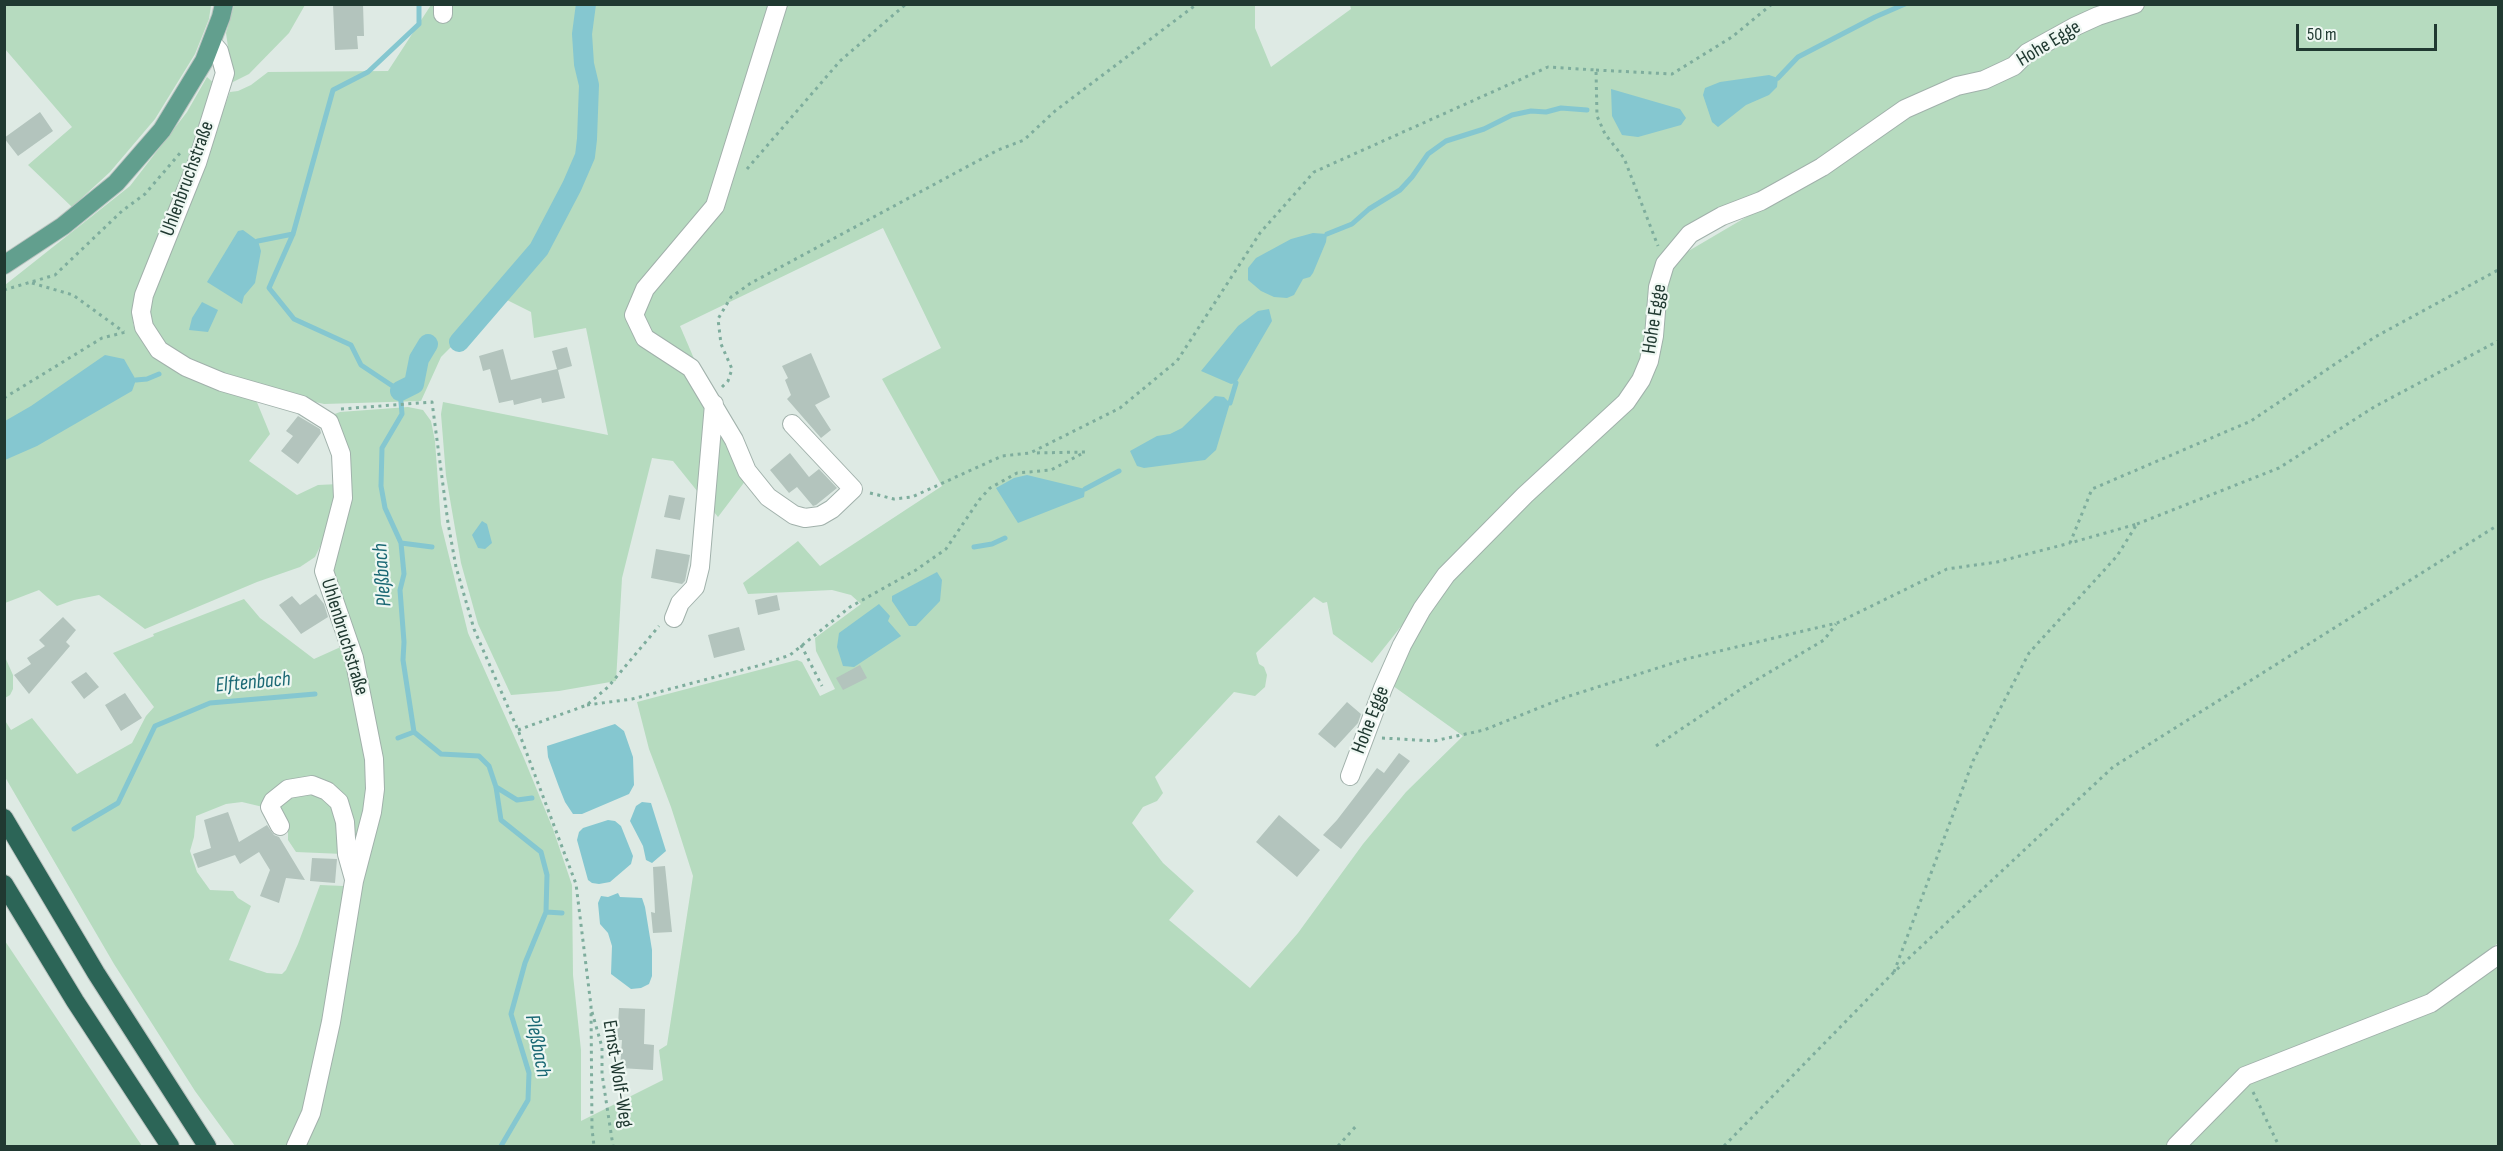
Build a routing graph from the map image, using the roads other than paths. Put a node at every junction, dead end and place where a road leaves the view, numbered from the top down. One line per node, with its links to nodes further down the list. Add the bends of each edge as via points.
1 (224, 4): 4 (main road)
2 (778, 4): 6 (street, via 714,206 645,289 634,315 645,338 692,368)
3 (2135, 4): 9 (street, Hohe Egge, via 2076,26 2027,53 2014,66 1984,80 1957,86 1905,109 1822,167 1690,234 1665,264 1658,287 1649,361 1641,380 1626,402 1446,575 1402,645)
4 (212, 43): 5 (main road, via 162,130 116,183 63,226); 12 (street, Uhlenbruchstraße, via 219,51 225,73 197,163 141,312 144,327 159,350 222,382 302,405 328,422 336,438 343,498 324,571 354,658 374,759 372,812)
5 (4, 265)
6 (710, 398): 7 (street, via 747,471 768,497 785,511 805,518 820,516 853,489); 8 (street, via 700,567 695,587)
7 (792, 424)
8 (667, 621)
9 (1350, 776)
10 (4, 818): 16 (highway, via 96,973)
11 (280, 826): 12 (street, via 270,807 288,789 312,785 327,791 339,802 345,822)
12 (354, 881): 17 (street, Uhlenbruchstraße, via 318,1086)
13 (4, 884): 15 (highway)
14 (2499, 955): 18 (street, via 2431,1003 2246,1076)
15 (170, 1146)
16 (207, 1146)
17 (296, 1146)
18 (2176, 1146)

